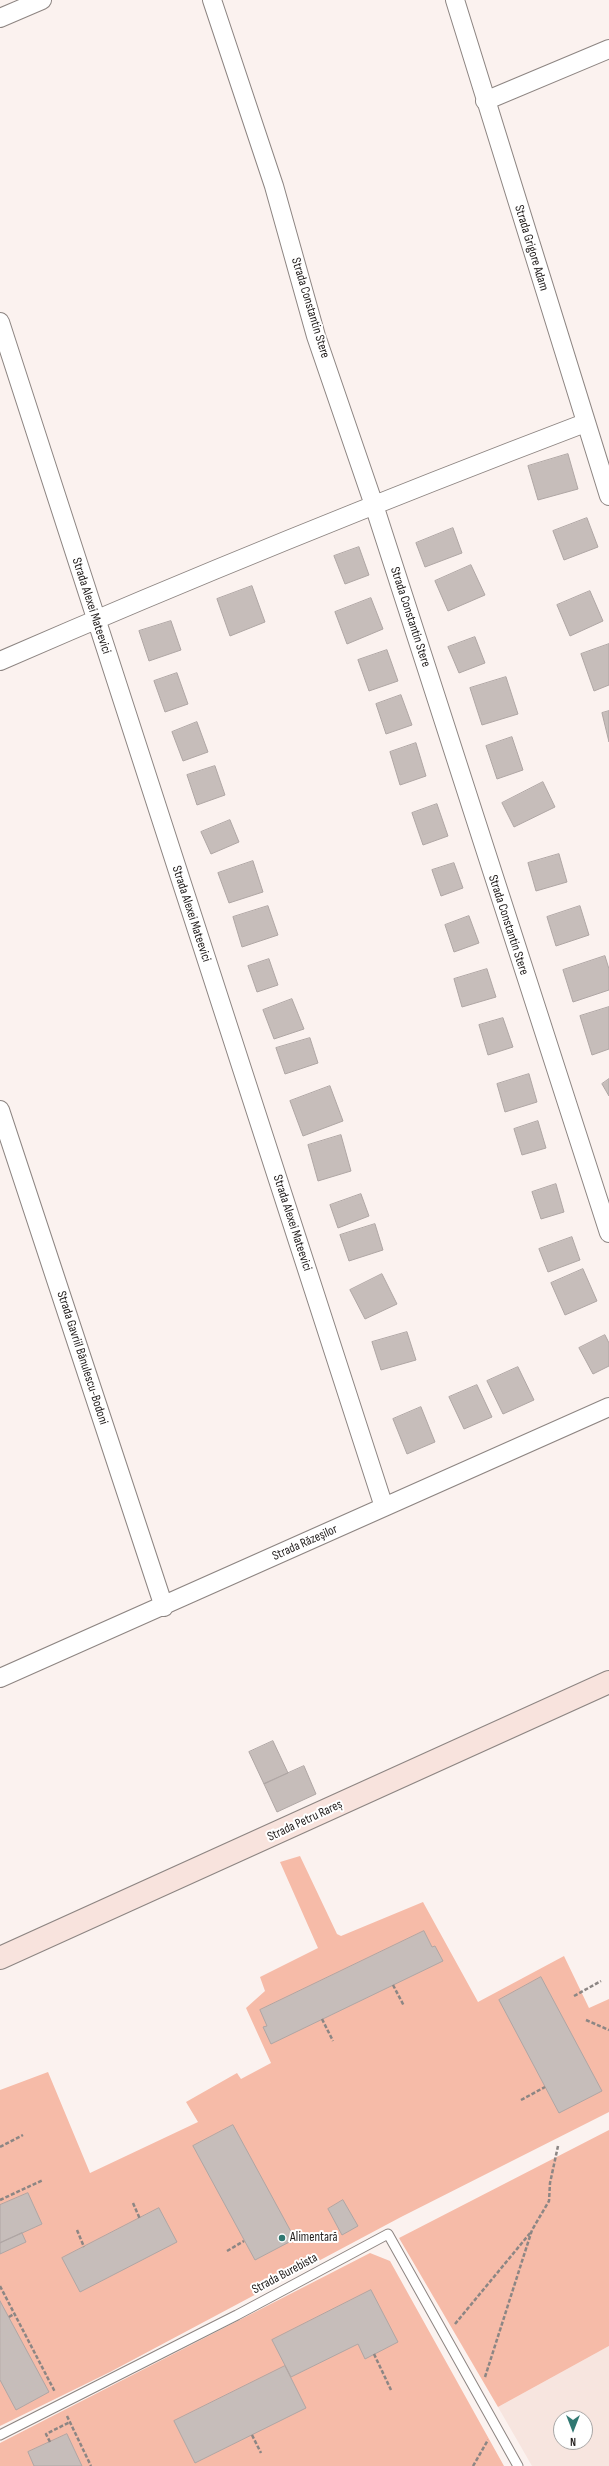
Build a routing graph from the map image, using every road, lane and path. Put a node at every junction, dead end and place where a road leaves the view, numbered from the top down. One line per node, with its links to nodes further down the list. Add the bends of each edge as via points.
1 (42, 0): 4 (street)
2 (212, 0): 10 (street, Strada Constantin Stere, via 274,186 316,336)
3 (455, 0): 6 (street, Strada Grigore Adam)
4 (0, 18)
5 (609, 49): 6 (street)
6 (485, 101): 8 (street, Strada Grigore Adam)
7 (0, 322): 11 (street, Strada Alexei Mateevici)
8 (585, 423): 9 (street, Strada Grigore Adam); 10 (street)
9 (609, 496)
10 (374, 505): 11 (street); 14 (street, Strada Constantin Stere)
11 (95, 619): 12 (street); 16 (street, Strada Alexei Mateevici)
12 (0, 660)
13 (0, 1110): 17 (street, Strada Gavriil Bănulescu-Bodoni)
14 (609, 1232)
15 (609, 1407): 16 (street, Strada Răzeşilor)
16 (384, 1507): 17 (street, Strada Răzeşilor)
17 (164, 1607): 18 (street, Strada Răzeşilor)
18 (0, 1678)
19 (609, 1682): 20 (main road, Strada Petru Rareș)
20 (0, 1958)
21 (601, 1981): 23 (path)
22 (393, 1985): 24 (path)
23 (574, 1996)
24 (404, 2006)
25 (322, 2019): 28 (path)
26 (586, 2020): 27 (path)
27 (609, 2030)
28 (333, 2041)
29 (545, 2087): 30 (path)
30 (520, 2100)
31 (23, 2135): 33 (path)
32 (558, 2146): 40 (path, via 549,2201)
33 (0, 2147)
34 (43, 2180): 35 (path)
35 (1, 2199): 37 (path)
36 (132, 2203): 38 (path)
37 (4, 2204)
38 (140, 2219)
39 (77, 2230): 42 (path)
40 (532, 2230): 47 (path, via 456,2320); 52 (path)
41 (244, 2241): 43 (path)
42 (84, 2247)
43 (227, 2251)
44 (0, 2286): 45 (path)
45 (14, 2314): 46 (path); 49 (path)
46 (9, 2317)
47 (448, 2342): 52 (lane, Strada Burebista); 53 (lane, Strada Burebista, via 388,2234 237,2315)
48 (374, 2354): 51 (path)
49 (42, 2367): 50 (path); 53 (path)
50 (37, 2369)
51 (391, 2390)
52 (478, 2396): 55 (lane, Strada Burebista)
53 (62, 2404): 54 (path); 56 (lane, Strada Burebista)
54 (70, 2422): 58 (path, via 46,2434); 60 (path)
55 (496, 2426): 61 (path); 62 (lane, Strada Burebista)
56 (0, 2435)
57 (252, 2435): 59 (path)
58 (50, 2442)
59 (261, 2453)
60 (92, 2466)
61 (473, 2466)
62 (518, 2466)

